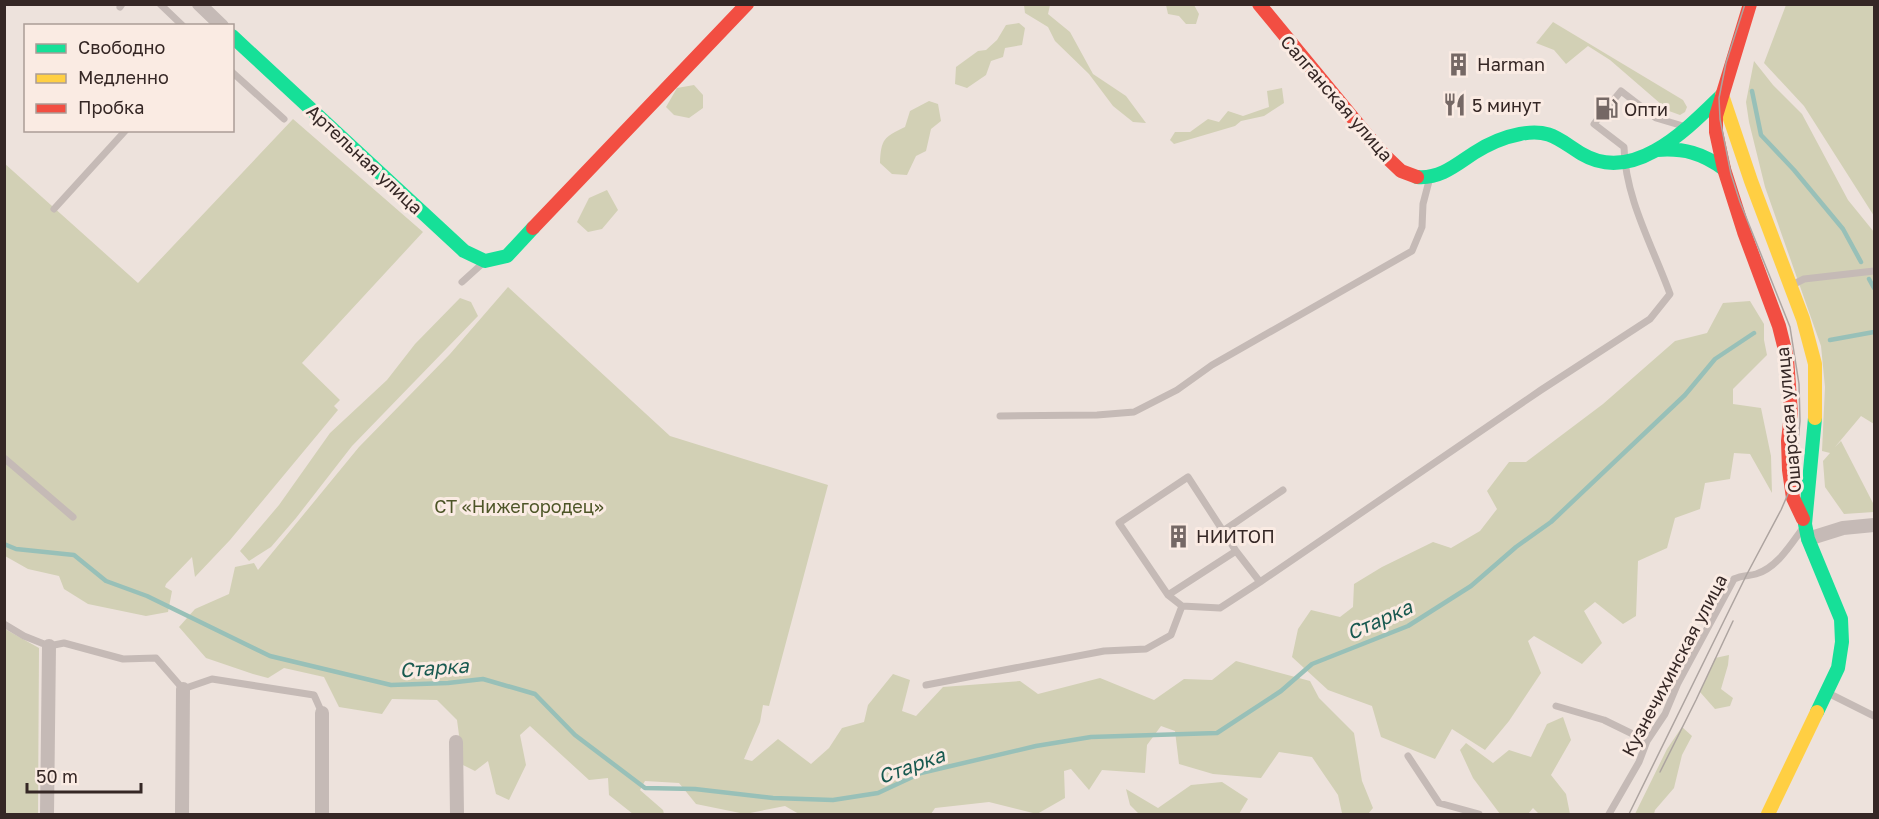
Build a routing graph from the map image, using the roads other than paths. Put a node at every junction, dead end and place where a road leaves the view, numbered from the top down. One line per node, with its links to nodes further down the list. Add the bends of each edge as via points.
1 (160, 4): 6 (lane)
2 (199, 4): 7 (street)
3 (747, 4): 21 (street, via 507,256)
4 (1258, 4): 19 (street, Салганская улица, via 1401,172 1415,178)
5 (1750, 4): 10 (street, Ошарская улица)
6 (181, 24)
7 (220, 24)
8 (234, 38): 21 (street, Артельная улица, via 464,251)
9 (234, 74): 13 (lane)
10 (1722, 95): 14 (street); 18 (street, Ошарская улица, via 1716,132); 24 (street, Ошарская улица, via 1750,182)
11 (1612, 102): 14 (lane, via 1621,91 1656,118)
12 (1600, 116): 17 (lane, via 1594,124 1624,147)
13 (284, 119)
14 (1688, 128): 16 (street)
15 (124, 132): 20 (lane)
16 (1654, 150): 17 (street); 18 (street, via 1689,149)
17 (1624, 163): 19 (street, via 1606,164 1590,158 1542,132 1517,134 1483,147 1447,171); 34 (lane, via 1670,294 1650,319)
18 (1724, 169): 29 (street, Ошарская улица, via 1787,358 1791,487)
19 (1430, 177): 25 (lane, via 1422,227 1412,251 1212,365 1177,390 1134,412)
20 (54, 209)
21 (485, 261): 23 (lane)
22 (1875, 271): 24 (lane, via 1804,279)
23 (462, 282)
24 (1791, 285): 29 (street, Ошарская улица, via 1815,364 1815,423)
25 (1000, 416)
26 (4, 458): 28 (lane)
27 (1283, 490): 31 (lane)
28 (74, 517)
29 (1805, 524): 32 (street); 45 (lane, Кузнечихинская улица, via 1788,550 1769,568 1734,579 1665,714)
30 (1875, 525): 32 (street)
31 (1222, 531): 33 (lane); 35 (lane, via 1188,477 1119,522)
32 (1808, 538): 41 (street, via 1841,619 1838,668)
33 (1236, 551): 34 (lane); 35 (lane)
34 (1260, 582): 36 (lane, via 1221,608)
35 (1168, 595): 36 (lane)
36 (1182, 606): 39 (lane, via 1171,634 1146,649 1104,651)
37 (4, 624): 38 (lane)
38 (49, 646): 40 (lane, via 64,644 123,659 156,658); 48 (street)
39 (926, 685)
40 (183, 689): 43 (lane, via 212,680 314,695); 49 (street)
41 (1828, 693): 44 (lane); 54 (street)
42 (1556, 706): 45 (lane, via 1604,720)
43 (322, 713): 50 (street)
44 (1875, 716)
45 (1647, 741): 53 (lane, Кузнечихинская улица)
46 (456, 742): 51 (street)
47 (1408, 756): 52 (lane, via 1439,803)
48 (47, 814)
49 (182, 814)
50 (322, 814)
51 (457, 814)
52 (1479, 814)
53 (1609, 814)
54 (1768, 814)

